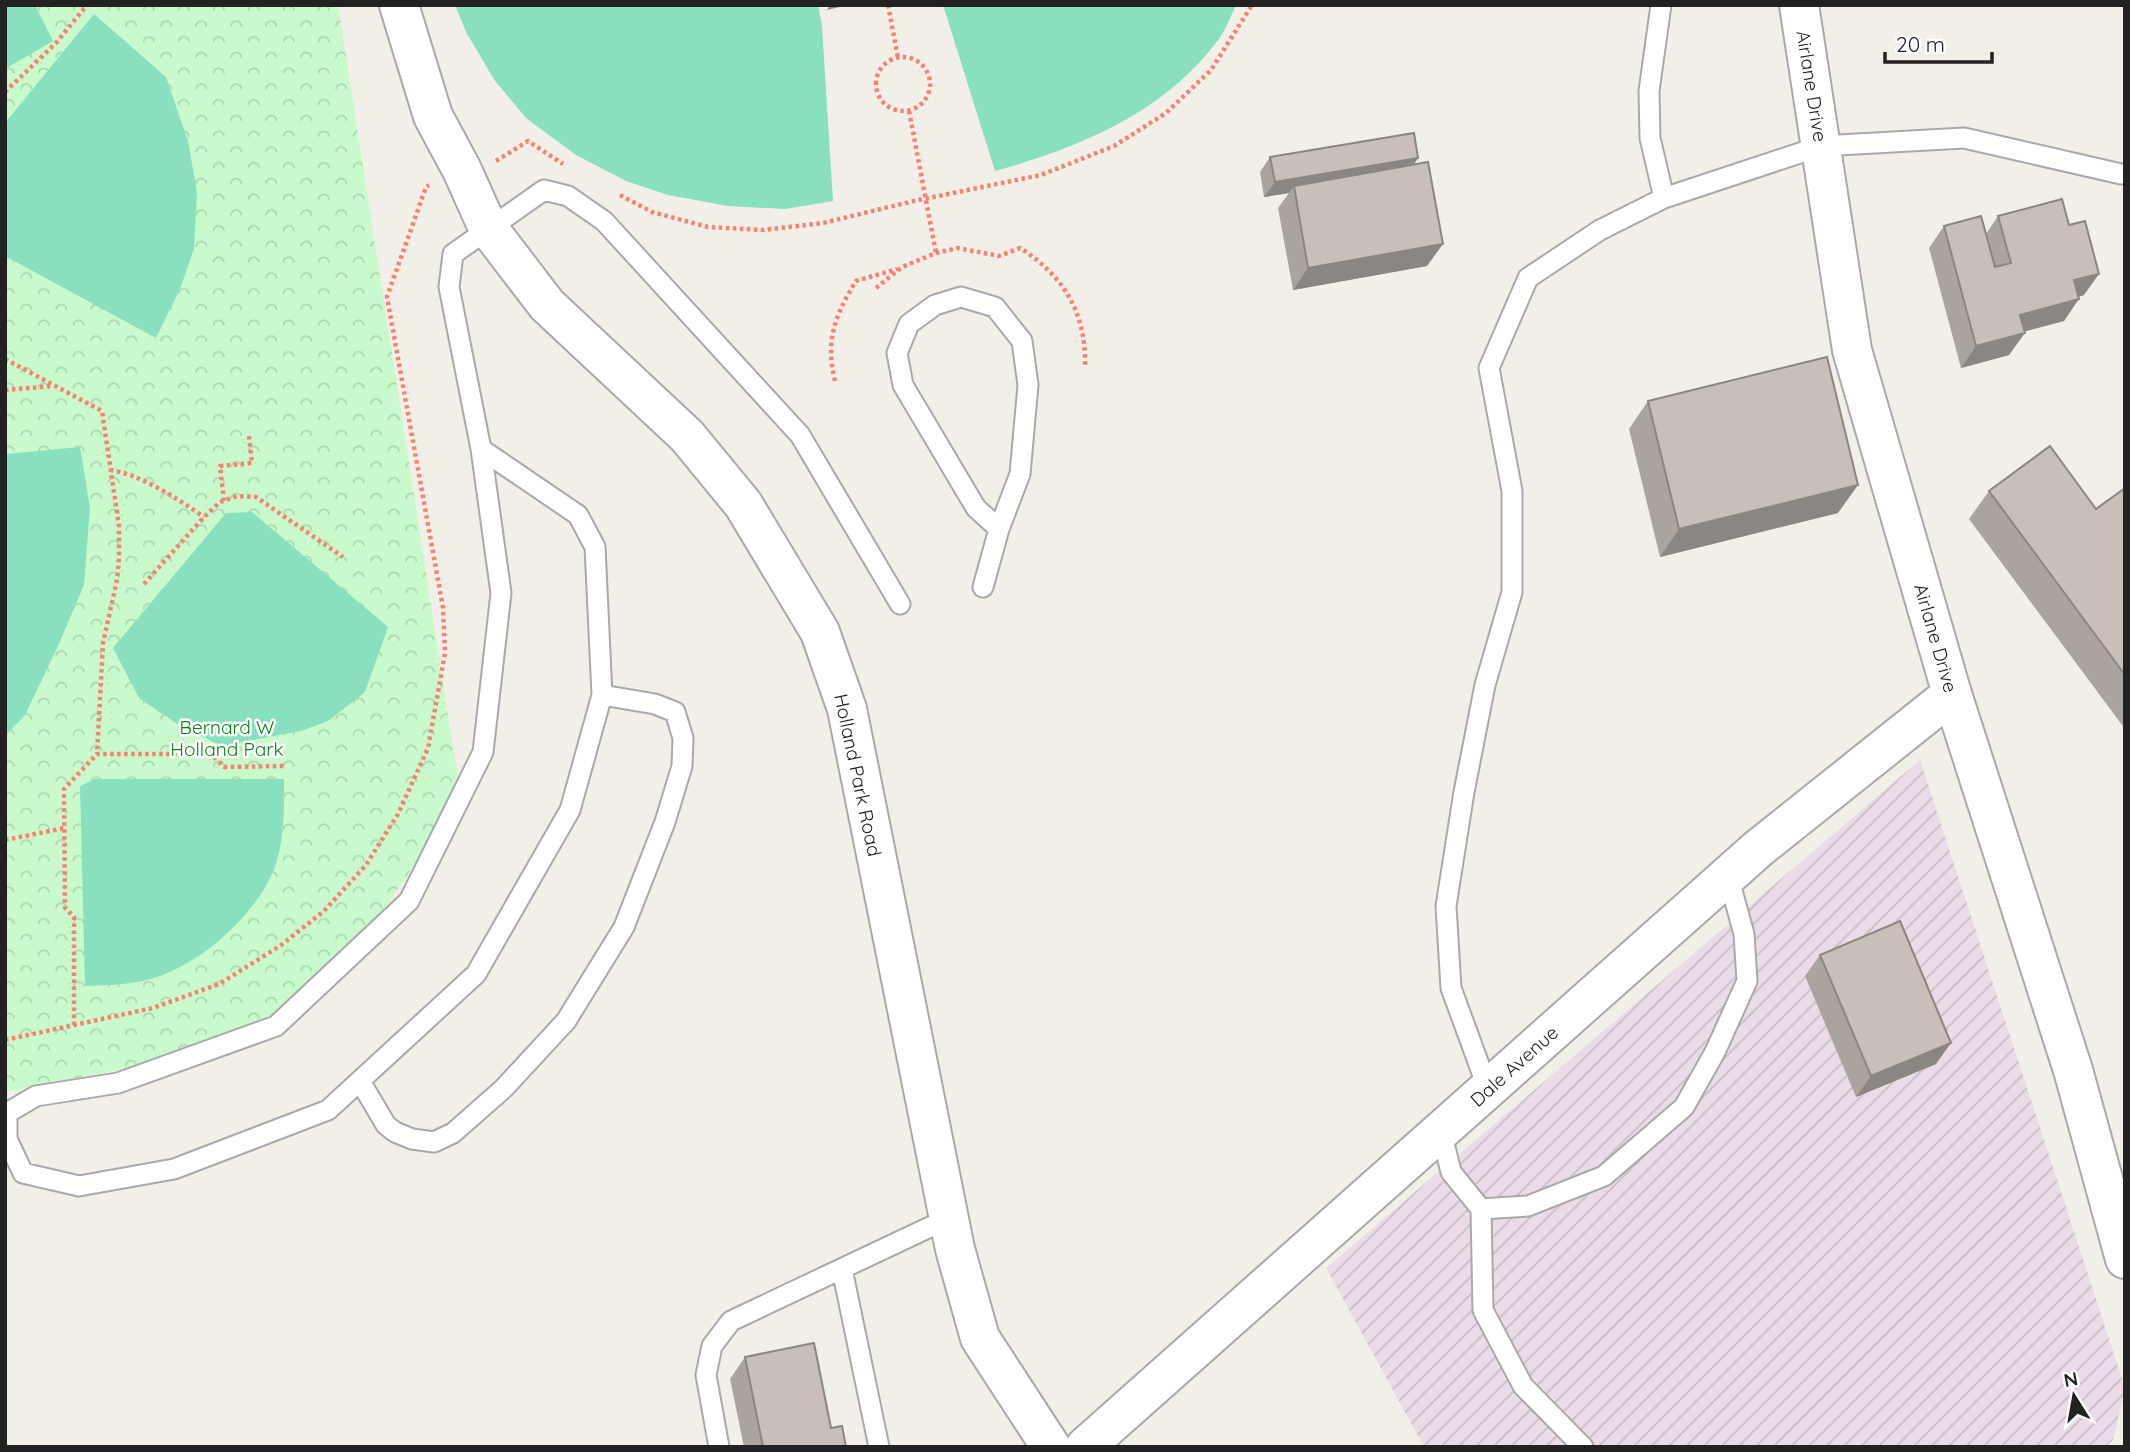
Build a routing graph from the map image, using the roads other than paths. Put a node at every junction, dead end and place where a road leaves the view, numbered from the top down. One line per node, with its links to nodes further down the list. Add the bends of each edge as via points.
1 (399, 5): 7 (street, Holland Park Road, via 433,116)
2 (1661, 5): 6 (lane, via 1649,91 1650,138)
3 (1799, 5): 4 (street, Airlane Drive)
4 (1821, 146): 5 (lane, via 1964,138); 6 (lane); 12 (street, Airlane Drive, via 1852,350)
5 (2121, 174)
6 (1664, 198): 16 (lane, via 1600,230 1528,278 1489,368 1513,491 1512,592 1485,685 1446,906 1451,988)
7 (488, 228): 8 (lane, via 453,254 449,287); 11 (lane, via 544,190 568,196 604,221 800,435); 19 (street, Holland Park Road, via 547,305 687,436 743,504 820,632 847,709)
8 (481, 449): 13 (lane, via 578,515 595,547); 15 (lane, via 501,593 483,752 409,901 276,1026 118,1083 36,1097 7,1114 7,1139 23,1173 79,1186 174,1169 327,1110)
9 (999, 529): 9 (lane, via 1020,474 1028,385 1022,341 995,307 961,297 936,305 909,324 897,353 903,385 976,508); 10 (lane)
10 (983, 587)
11 (900, 604)
12 (1952, 694): 14 (street, Dale Avenue); 20 (street, Airlane Drive, via 2073,1070)
13 (602, 695): 15 (lane, via 570,810 476,974); 15 (lane, via 675,712 683,738 682,766 624,927 566,1021 504,1088 453,1133 434,1142 412,1139 386,1125)
14 (1728, 876): 16 (street, Dale Avenue); 18 (lane, via 1744,934 1747,981 1684,1107 1604,1176 1528,1206)
15 (360, 1081)
16 (1488, 1089): 17 (street, Dale Avenue)
17 (1441, 1131): 18 (lane, via 1451,1172); 25 (street, Dale Avenue)
18 (1481, 1209): 26 (lane, via 1483,1310 1523,1386)
19 (949, 1218): 21 (lane); 24 (street, Holland Park Road, via 980,1338)
20 (2125, 1259)
21 (842, 1269): 22 (lane, via 731,1321 712,1346 706,1375); 23 (lane)
22 (719, 1447)
23 (879, 1447)
24 (1051, 1447)
25 (1085, 1447)
26 (1583, 1447)

